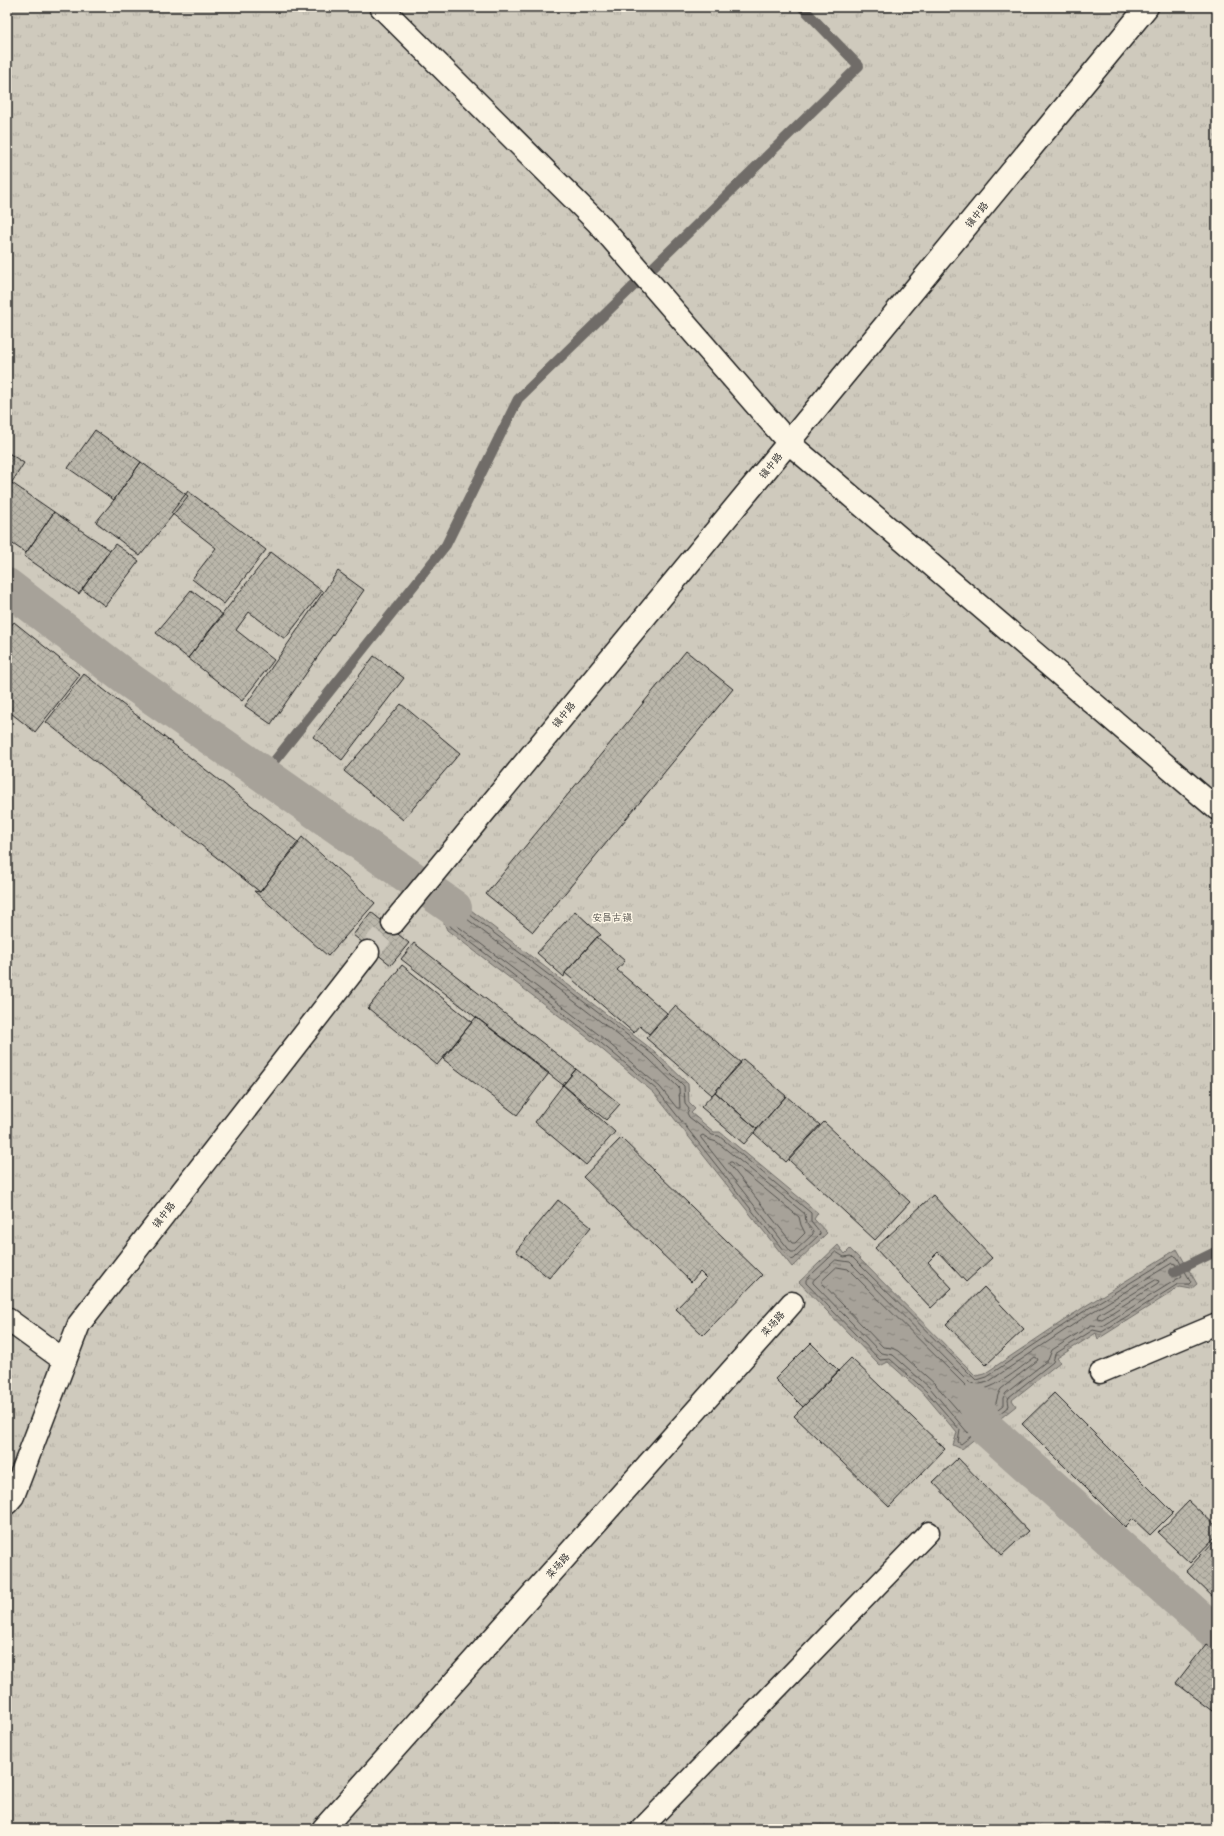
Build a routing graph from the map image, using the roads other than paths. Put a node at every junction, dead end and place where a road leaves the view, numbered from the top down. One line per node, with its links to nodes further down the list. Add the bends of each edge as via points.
1 (381, 7): 3 (street, via 598,223)
2 (1148, 7): 3 (street, 镇中路)
3 (789, 443): 4 (street); 5 (street, 镇中路)
4 (1217, 809)
5 (393, 923)
6 (368, 952): 10 (street, 镇中路, via 79,1324)
7 (792, 1303): 14 (street, 菜场路)
8 (7, 1319): 10 (street)
9 (1217, 1324): 11 (lane)
10 (65, 1362): 12 (street, 镇中路, via 13,1496)
11 (1100, 1373)
12 (7, 1503)
13 (929, 1532): 15 (lane)
14 (323, 1829)
15 (641, 1829)

